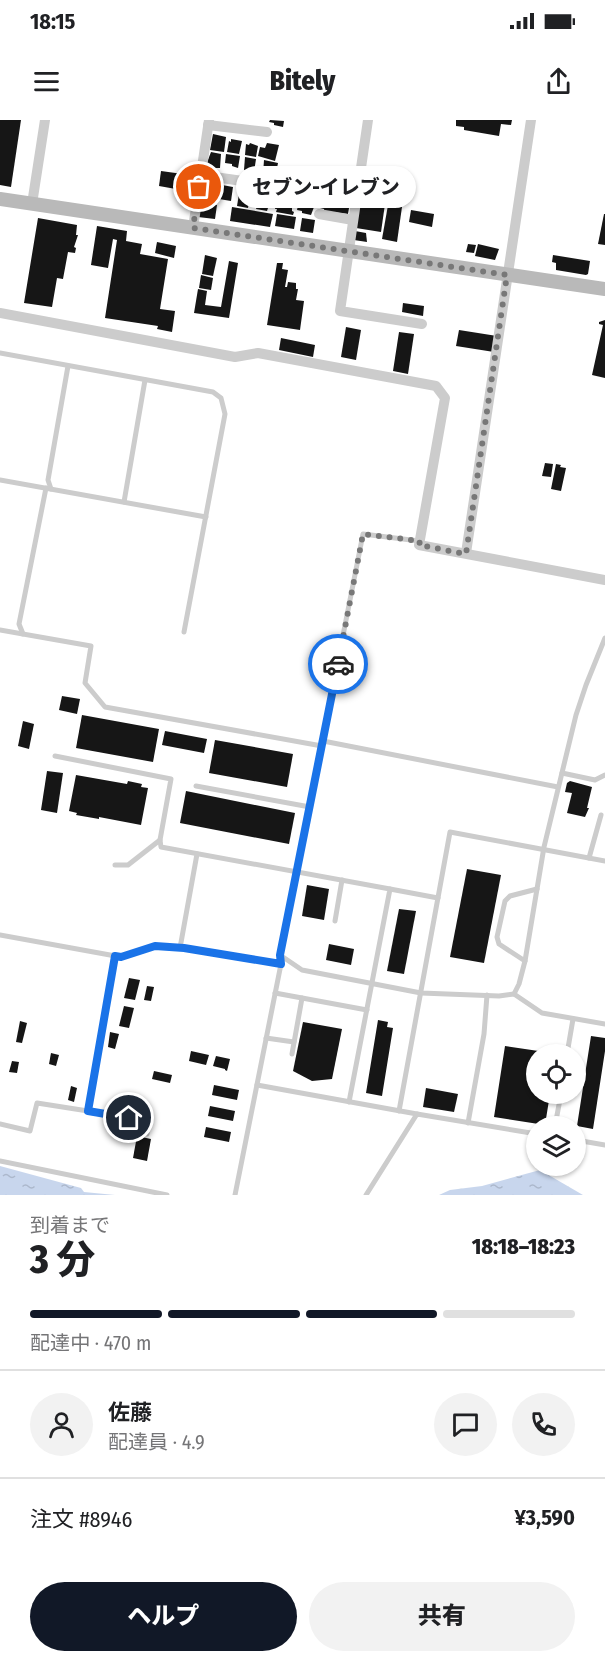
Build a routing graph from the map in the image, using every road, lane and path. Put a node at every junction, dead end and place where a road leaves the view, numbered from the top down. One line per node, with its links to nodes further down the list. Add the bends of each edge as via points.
1 (45, 120): 9 (street)
2 (368, 120): 11 (street)
3 (531, 120): 14 (street)
4 (208, 123): 5 (street); 6 (street)
5 (267, 132)
6 (200, 175): 7 (street); 12 (street)
7 (257, 183)
8 (0, 199): 9 (street)
9 (32, 204): 12 (street)
10 (319, 214): 11 (street)
11 (353, 220): 13 (street)
12 (193, 228): 13 (street)
13 (348, 251): 14 (street); 17 (street, via 340,311)
14 (507, 275): 15 (street); 26 (street)
15 (605, 289)
16 (0, 313): 25 (street, via 235,357 258,353 436,386 445,398)
17 (422, 324)
18 (0, 353): 19 (lane)
19 (68, 366): 20 (lane); 22 (lane)
20 (146, 380): 23 (lane); 24 (lane, via 213,392 224,404)
21 (0, 480): 22 (lane)
22 (48, 489): 23 (lane); 30 (lane, via 19,624)
23 (124, 502): 24 (lane)
24 (206, 517): 29 (lane)
25 (420, 541): 26 (street, via 419,545); 32 (lane, via 363,534)
26 (466, 554): 27 (street)
27 (605, 580)
28 (0, 630): 30 (lane)
29 (184, 632)
30 (23, 634): 32 (lane, via 91,646 85,683 105,707)
31 (605, 638): 34 (lane, via 576,716)
32 (323, 743): 37 (lane); 38 (lane)
33 (55, 756): 40 (lane, via 171,779)
34 (561, 773): 35 (lane, via 595,780); 37 (lane)
35 (605, 775)
36 (196, 786): 38 (lane)
37 (558, 787): 41 (lane)
38 (310, 807): 46 (lane)
39 (601, 814): 43 (lane)
40 (160, 840): 42 (lane, via 161,847); 45 (lane, via 128,865)
41 (544, 850): 43 (lane); 49 (lane); 50 (lane, via 450,832)
42 (197, 854): 46 (lane); 53 (lane)
43 (590, 858): 44 (lane)
44 (605, 861)
45 (115, 865)
46 (297, 872): 47 (lane); 54 (lane)
47 (342, 880): 48 (lane); 51 (lane)
48 (390, 889): 50 (lane); 58 (lane)
49 (537, 889): 56 (lane); 56 (lane, via 505,901 497,937 499,944)
50 (438, 898): 60 (lane)
51 (335, 921)
52 (0, 935): 55 (lane)
53 (180, 948): 55 (lane, via 155,946); 57 (lane)
54 (280, 955): 57 (lane); 58 (lane, via 302,970)
55 (115, 956): 73 (lane)
56 (525, 961): 61 (lane)
57 (281, 964): 59 (lane)
58 (373, 984): 60 (lane); 64 (lane)
59 (275, 993): 63 (lane); 67 (lane)
60 (420, 993): 62 (lane); 74 (lane)
61 (514, 994): 62 (lane); 65 (lane, via 543,1013)
62 (487, 995): 76 (lane)
63 (302, 998): 64 (lane); 68 (lane)
64 (367, 1010): 72 (lane)
65 (573, 1018): 66 (lane); 69 (lane)
66 (605, 1024)
67 (266, 1038): 68 (lane); 71 (lane)
68 (294, 1042): 70 (lane)
69 (569, 1044)
70 (292, 1054)
71 (257, 1085): 72 (lane); 84 (lane)
72 (349, 1102): 74 (lane)
73 (88, 1111): 77 (lane, via 37,1103 30,1131); 79 (lane, via 149,1121)
74 (399, 1111): 75 (lane)
75 (417, 1114): 76 (lane); 85 (lane)
76 (468, 1123): 78 (lane)
77 (0, 1124)
78 (526, 1132)
79 (147, 1134)
80 (586, 1142): 81 (lane)
81 (605, 1145)
82 (0, 1161): 83 (lane)
83 (166, 1195)
84 (236, 1195)
85 (366, 1195)

